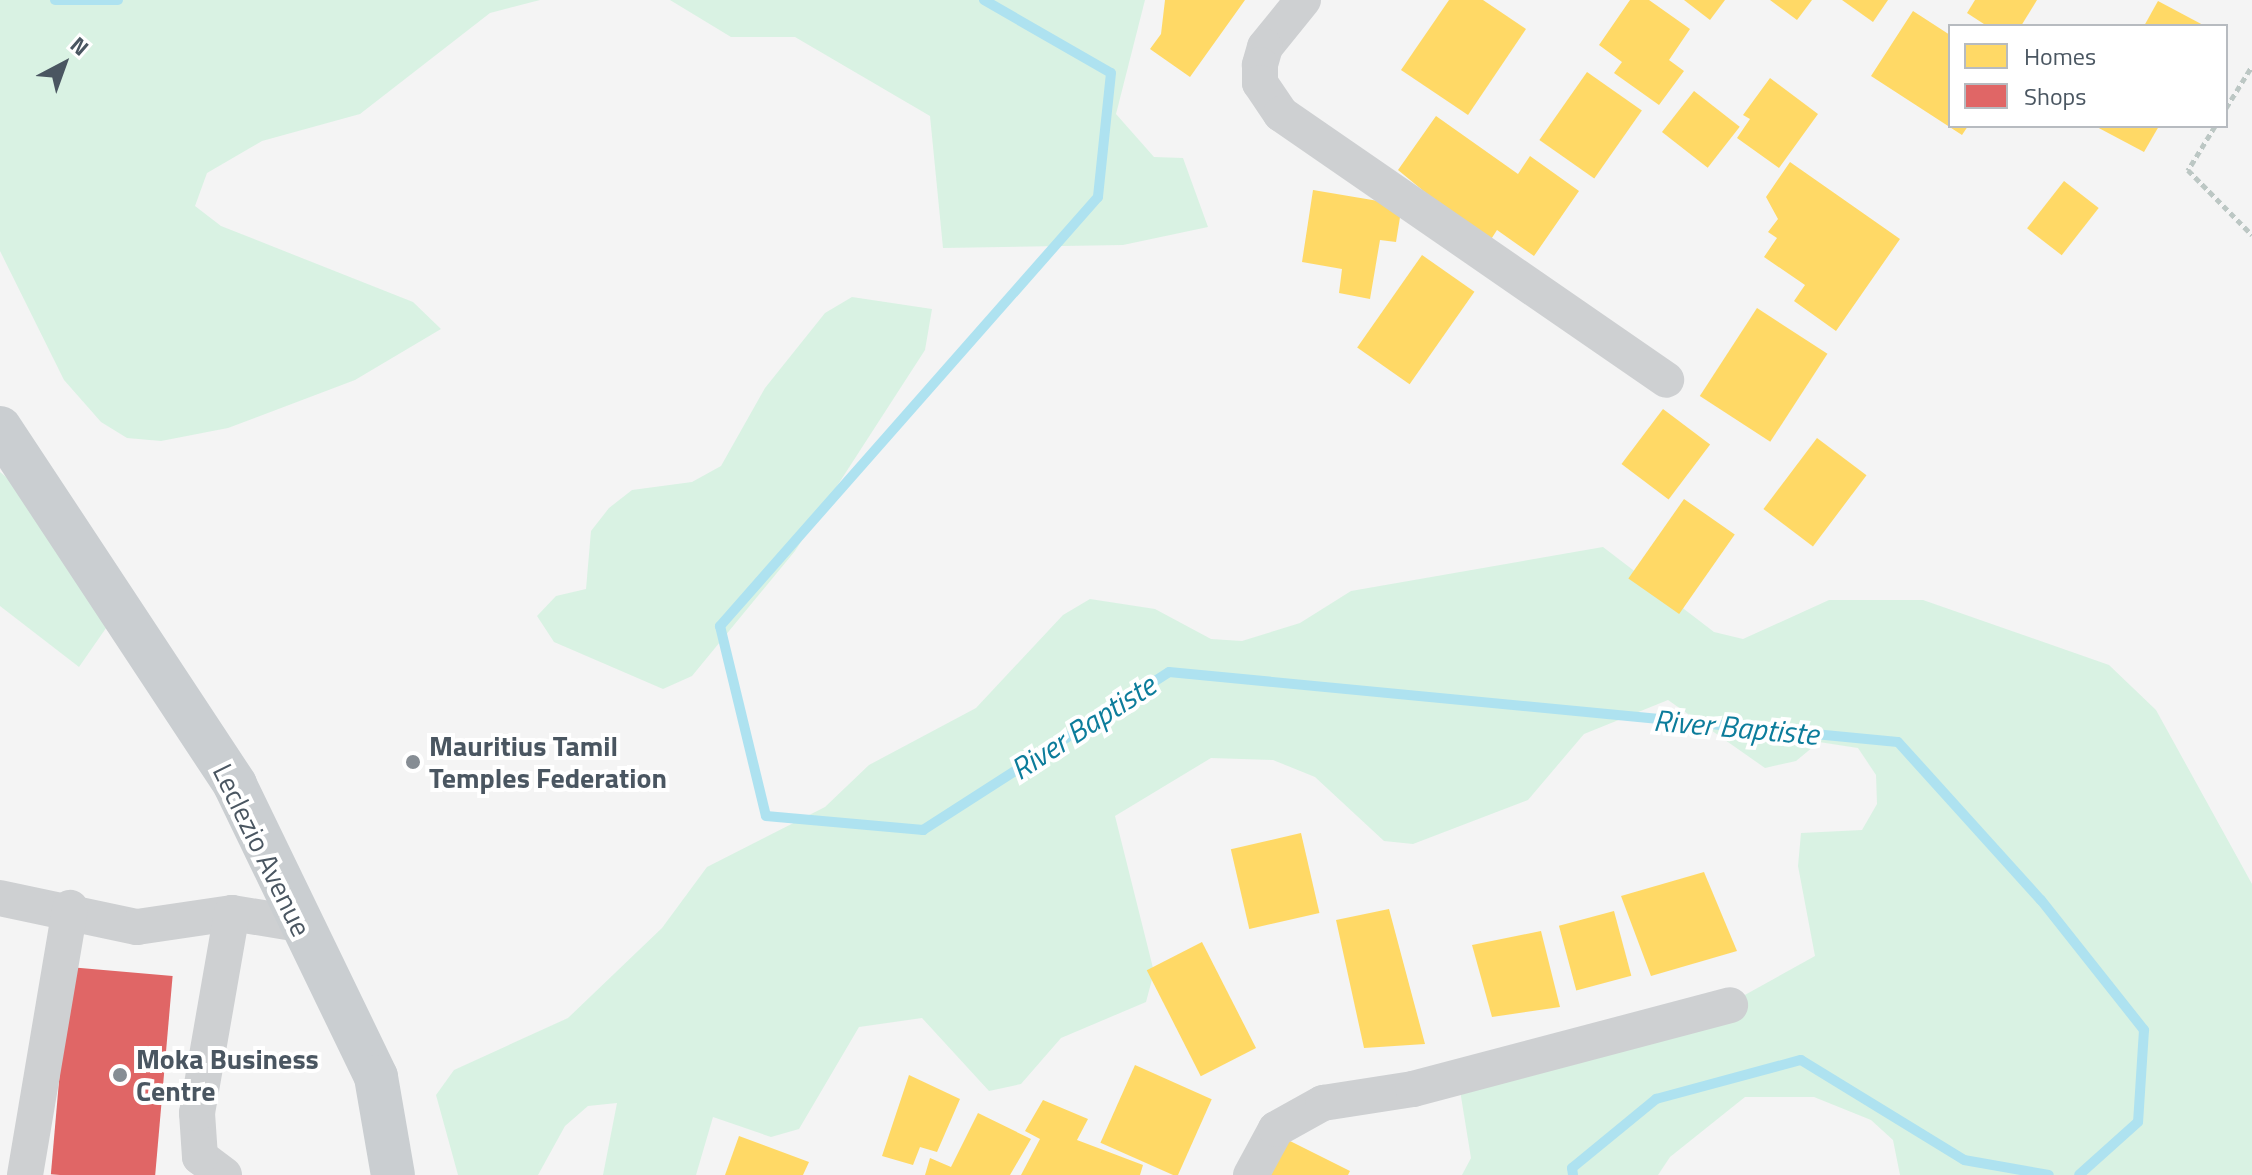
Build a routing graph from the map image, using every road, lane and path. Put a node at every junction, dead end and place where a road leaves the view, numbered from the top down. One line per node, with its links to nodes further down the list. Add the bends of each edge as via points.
1 (1303, 0): 6 (street, via 1265,47 1260,65 1260,83 1281,114)
2 (2252, 66): 3 (path)
3 (2228, 105)
4 (2214, 128): 5 (path, via 2188,170)
5 (2252, 235)
6 (1666, 380)
7 (0, 428): 11 (main road, Leclezio Avenue, via 235,785)
8 (0, 898): 9 (street)
9 (70, 908): 10 (street, via 152,922); 13 (street)
10 (232, 913): 11 (street); 14 (street, via 197,1113 200,1157)
11 (299, 924): 15 (main road, Leclezio Avenue, via 376,1077)
12 (1730, 1005): 16 (street, via 1413,1089 1323,1103 1276,1129)
13 (25, 1175)
14 (224, 1175)
15 (393, 1175)
16 (1251, 1175)

